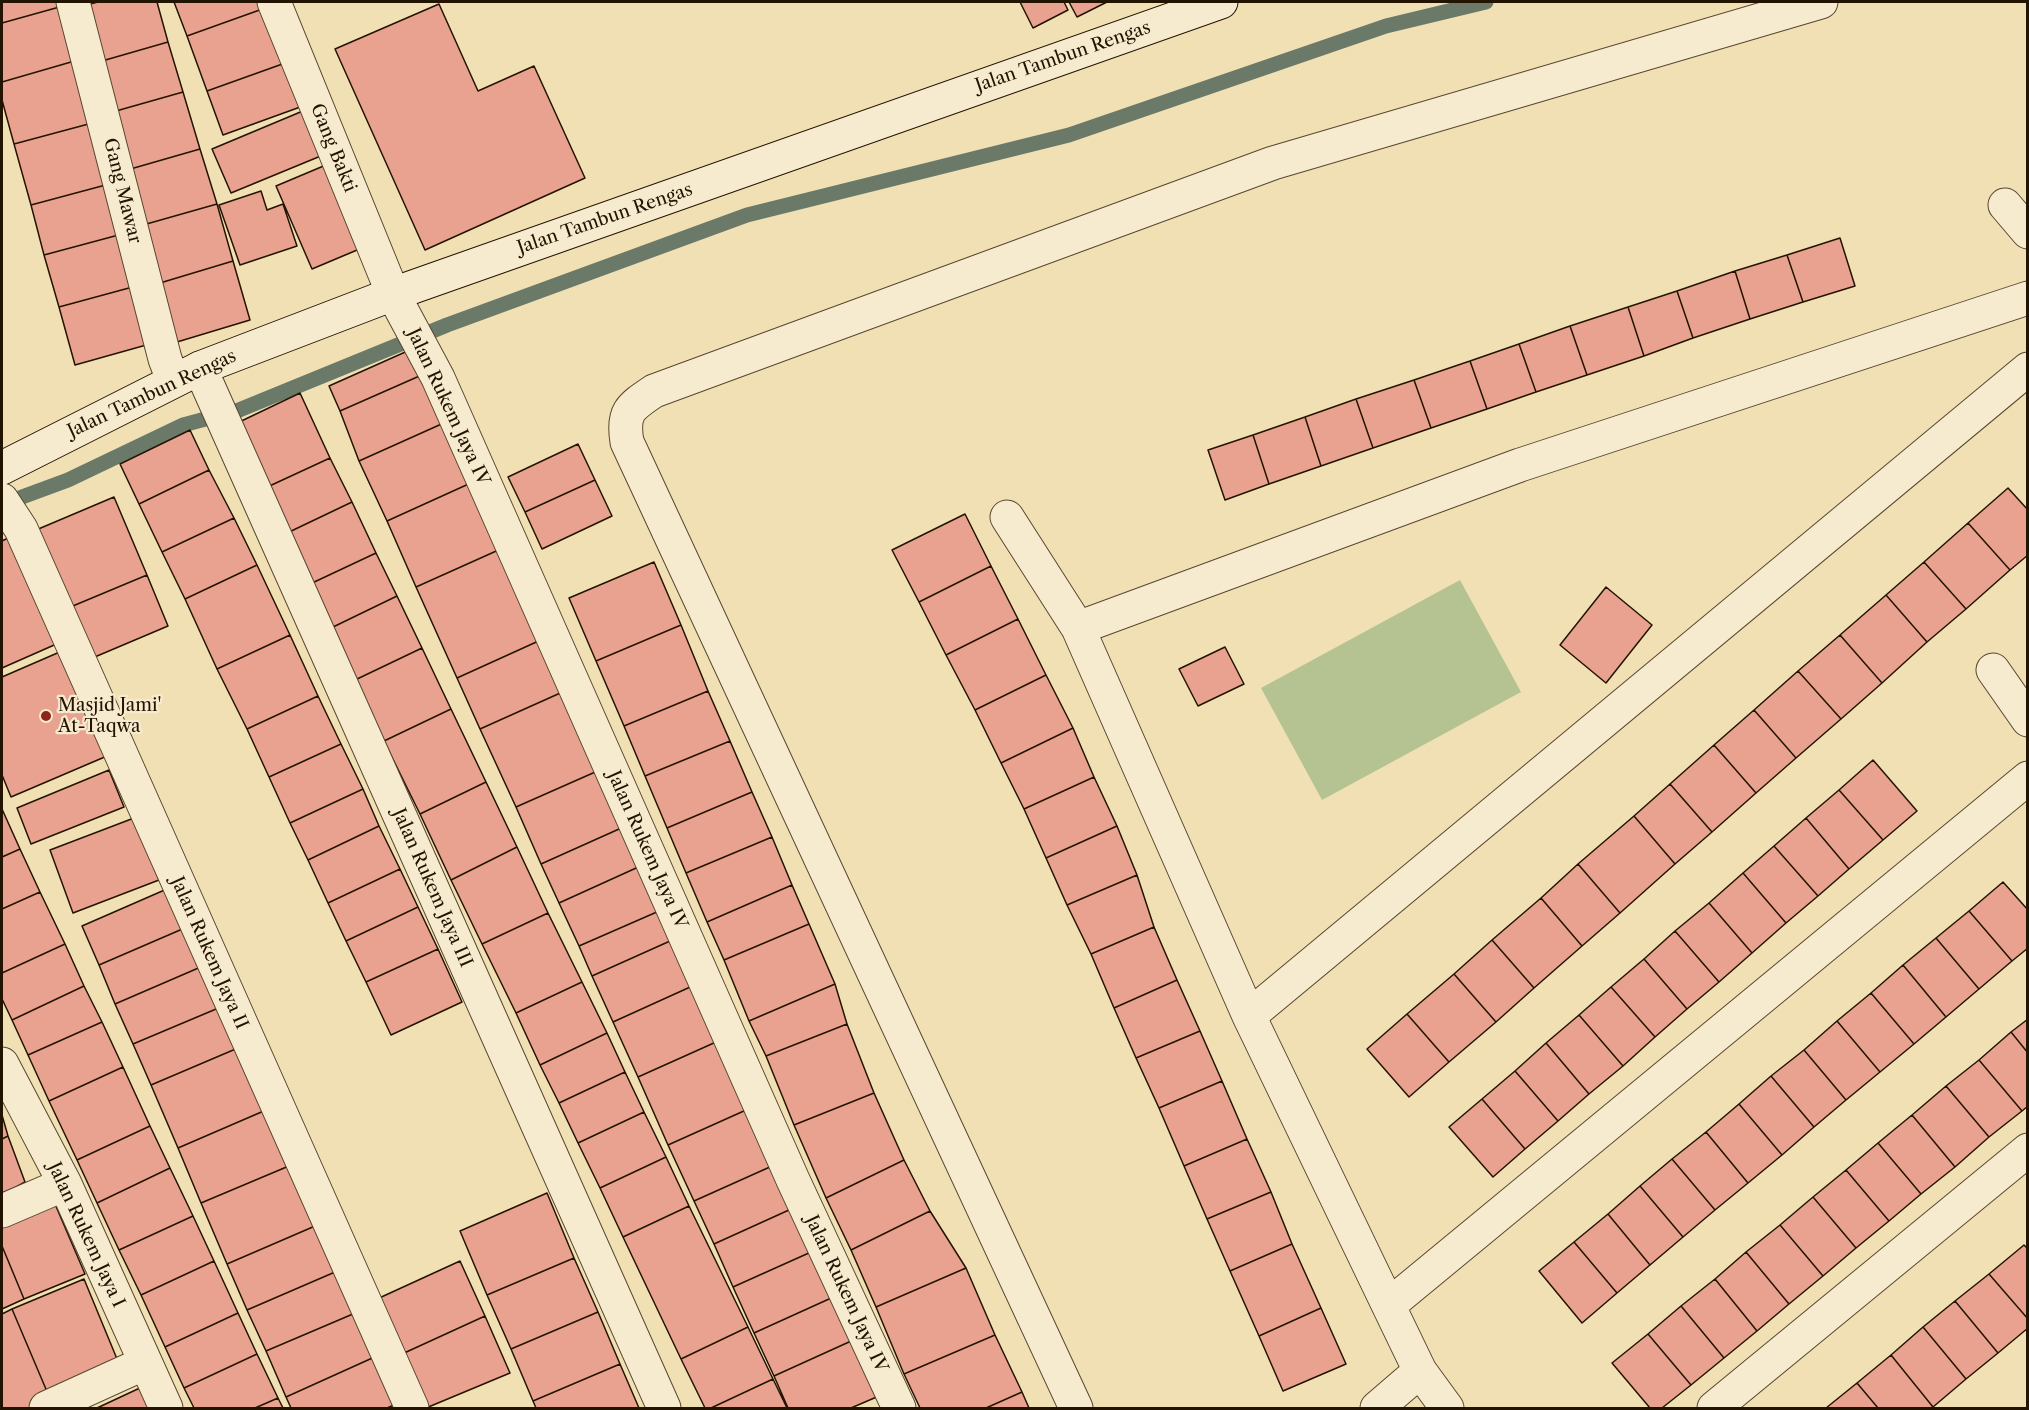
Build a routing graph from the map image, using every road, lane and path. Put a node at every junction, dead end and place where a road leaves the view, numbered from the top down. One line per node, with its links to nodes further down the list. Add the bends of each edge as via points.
1 (73, 2): 10 (street, Gang Mawar, via 165,358)
2 (274, 2): 8 (street, Gang Bakti)
3 (1221, 2): 8 (street, Jalan Tambun Rengas)
4 (1821, 2): 31 (street, via 1273,163 654,391 629,410 624,423 627,442)
5 (2005, 205): 6 (street)
6 (2028, 232)
7 (2028, 298): 14 (street, via 1520,465)
8 (396, 301): 10 (street, Jalan Tambun Rengas); 30 (street, Jalan Rukem Jaya IV, via 438,378)
9 (2028, 369): 18 (street)
10 (193, 376): 11 (street, Jalan Tambun Rengas); 29 (street, Jalan Rukem Jaya III, via 224,423)
11 (2, 468)
12 (2, 500): 28 (street, Jalan Rukem Jaya II, via 21,529)
13 (1007, 517): 14 (street)
14 (1078, 628): 18 (street)
15 (1993, 670): 16 (street)
16 (2028, 720)
17 (2028, 778): 23 (street)
18 (1249, 1017): 23 (street)
19 (2, 1064): 21 (street, Jalan Rukem Jaya I)
20 (2028, 1150): 34 (street)
21 (65, 1184): 22 (street); 24 (street, Jalan Rukem Jaya I)
22 (2, 1211)
23 (1389, 1305): 25 (street)
24 (145, 1364): 26 (street); 27 (street, Jalan Rukem Jaya I)
25 (1420, 1371): 32 (street); 33 (street)
26 (46, 1408)
27 (166, 1408)
28 (412, 1408)
29 (664, 1408)
30 (899, 1408)
31 (1076, 1408)
32 (1377, 1408)
33 (1447, 1408)
34 (1714, 1408)

